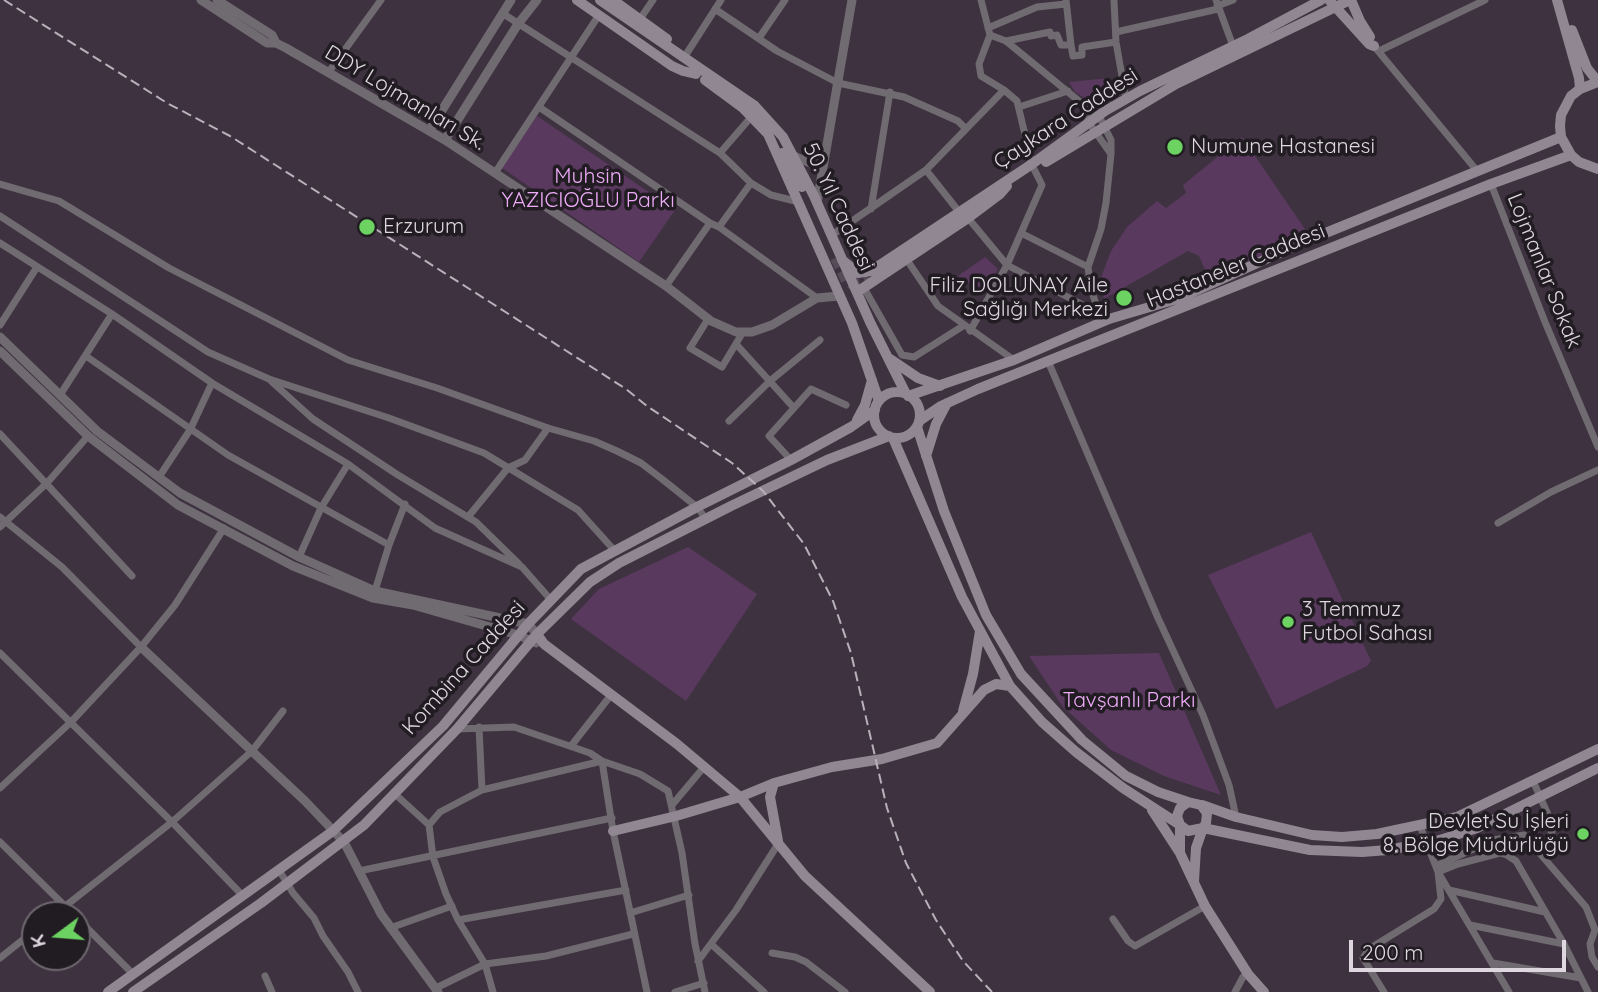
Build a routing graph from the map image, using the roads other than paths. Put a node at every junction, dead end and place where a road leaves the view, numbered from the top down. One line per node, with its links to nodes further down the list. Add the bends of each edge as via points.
1 (201, 0): 36 (street, via 267,43)
2 (217, 0): 36 (street, via 272,35)
3 (381, 0): 43 (street)
4 (511, 0): 27 (street)
5 (537, 0): 30 (street)
6 (577, 0): 28 (main road, 50. Yıl Caddesi)
7 (591, 0): 42 (main road, 50. Yıl Caddesi)
8 (600, 0): 42 (main road, 50. Yıl Caddesi)
9 (613, 0): 29 (main road, 50. Yıl Caddesi)
10 (653, 0): 29 (street)
11 (720, 0): 25 (street)
12 (785, 0): 33 (street)
13 (852, 0): 45 (street)
14 (981, 0): 31 (street)
15 (1028, 0): 26 (street)
16 (1114, 0): 32 (street)
17 (1233, 0): 24 (street)
18 (1321, 0): 38 (main road, Çaykara Caddesi)
19 (1350, 0): 23 (main road, Çaykara Caddesi); 39 (main road)
20 (1485, 0): 39 (street)
21 (1558, 0): 44 (main road, via 1587,68); 46 (main road)
22 (1066, 2): 26 (street); 37 (street)
23 (1332, 4): 39 (main road); 55 (main road, Çaykara Caddesi)
24 (1217, 5): 32 (street); 38 (street)
25 (715, 9): 33 (street); 40 (street)
26 (1032, 9): 31 (street)
27 (502, 13): 30 (street); 58 (street)
28 (599, 15): 41 (street); 42 (main road, 50. Yıl Caddesi, via 673,66)
29 (640, 19): 40 (main road, 50. Yıl Caddesi)
30 (518, 24): 41 (street); 61 (street)
31 (989, 31): 34 (street); 47 (street, via 979,64 981,76)
32 (1116, 32): 35 (street)
33 (759, 38): 45 (street)
34 (1006, 41): 37 (street, via 1051,32 1051,36 1058,35 1060,46); 48 (street)
35 (1116, 42): 37 (street, via 1082,47 1082,55 1073,56); 50 (street)
36 (276, 43): 43 (street, DDY Lojmanları Sk.)
37 (1071, 45)
38 (1233, 46): 50 (main road, Çaykara Caddesi)
39 (1376, 49): 70 (street)
40 (687, 53): 42 (main road, 50. Yıl Caddesi)
41 (571, 57): 52 (street); 62 (street)
42 (697, 70): 54 (main road, 50. Yıl Caddesi); 65 (main road, 50. Yıl Caddesi, via 755,106)
43 (328, 73): 58 (street, DDY Lojmanları Sk.)
44 (1598, 80): 46 (main road)
45 (838, 82): 49 (street); 66 (street)
46 (1580, 89): 60 (main road, via 1565,105)
47 (1004, 90): 53 (street); 56 (street)
48 (1068, 91): 51 (street); 53 (street)
49 (890, 92): 56 (street); 79 (street)
50 (1126, 99): 55 (main road, Çaykara Caddesi)
51 (1085, 106): 55 (street); 57 (street)
52 (539, 107): 71 (street); 82 (street)
53 (1019, 107): 67 (street)
54 (752, 116): 59 (main road, 50. Yıl Caddesi); 62 (street)
55 (1102, 121): 57 (main road, Çaykara Caddesi); 63 (street, via 1111,140)
56 (965, 128): 69 (street)
57 (1092, 128): 63 (street); 67 (main road, Çaykara Caddesi)
58 (429, 131): 61 (street, DDY Lojmanları Sk.)
59 (768, 134): 77 (main road, 50. Yıl Caddesi); 87 (main road, via 809,199)
60 (1562, 137): 64 (main road); 70 (main road, Hastaneler Caddesi)
61 (445, 140): 71 (street, DDY Lojmanları Sk.)
62 (720, 153): 72 (street)
63 (1111, 154): 91 (street, via 1103,216)
64 (1571, 155): 68 (main road); 73 (main road, Hastaneler Caddesi)
65 (794, 156): 66 (street, via 810,163); 78 (main road, 50. Yıl Caddesi)
66 (825, 156): 78 (street)
67 (1033, 167): 75 (main road, Çaykara Caddesi); 80 (main road, Çaykara Caddesi); 84 (street, via 1042,185)
68 (1598, 169)
69 (926, 170): 79 (street); 80 (street)
70 (1478, 172): 99 (main road, Hastaneler Caddesi, via 1180,298)
71 (495, 173): 92 (street, DDY Lojmanları Sk.)
72 (751, 183): 77 (street, via 771,195); 83 (street)
73 (1491, 184): 111 (main road, Hastaneler Caddesi); 131 (street, Lojmanlar Sokak)
74 (3, 185): 76 (street); 126 (street, via 59,201 169,268 348,360)
75 (1007, 186): 80 (main road); 93 (main road, Çaykara Caddesi)
76 (0, 195)
77 (800, 202): 94 (main road, 50. Yıl Caddesi)
78 (817, 203): 85 (main road, 50. Yıl Caddesi)
79 (871, 208): 85 (street)
80 (964, 215): 87 (main road, Çaykara Caddesi, via 871,271 858,273); 88 (main road); 89 (street)
81 (0, 216): 113 (street, via 208,352)
82 (710, 223): 83 (street); 92 (street)
83 (719, 227): 95 (street)
84 (1021, 233): 89 (street); 91 (street)
85 (832, 235): 87 (main road, 50. Yıl Caddesi)
86 (0, 243): 90 (street)
87 (839, 259): 93 (main road, 50. Yıl Caddesi)
88 (907, 260): 93 (main road); 101 (street, via 938,306)
89 (1007, 265): 96 (street); 102 (street)
90 (37, 267): 97 (street); 100 (street)
91 (1088, 267): 96 (street)
92 (666, 286): 98 (street, DDY Lojmanları Sk.)
93 (863, 286): 101 (street, via 902,355 914,357); 109 (main road, 50. Yıl Caddesi)
94 (839, 296): 95 (street); 112 (main road, 50. Yıl Caddesi)
95 (817, 299): 103 (street, via 772,325)
96 (1099, 313): 99 (street)
97 (111, 314): 108 (street); 115 (street)
98 (708, 319): 103 (street, DDY Lojmanları Sk.); 106 (street, via 690,348 722,367)
99 (1110, 319): 110 (main road, Hastaneler Caddesi)
100 (0, 325)
101 (963, 326): 102 (street)
102 (970, 331): 110 (street)
103 (743, 332): 106 (street)
104 (820, 340): 114 (street)
105 (1, 341): 117 (street)
106 (736, 344): 114 (street)
107 (0, 351): 129 (street)
108 (86, 356): 117 (street); 127 (street)
109 (889, 358): 116 (main road, via 918,379); 118 (main road, 50. Yıl Caddesi)
110 (1014, 360): 116 (main road, Hastaneler Caddesi)
111 (1048, 361): 119 (main road, Hastaneler Caddesi); 184 (street, via 1203,715)
112 (872, 377): 121 (main road, 50. Yıl Caddesi); 125 (main road)
113 (269, 379): 135 (street, via 484,453); 142 (street, via 313,419)
114 (770, 381): 122 (street); 123 (street)
115 (212, 383): 127 (street); 134 (street)
116 (940, 386): 118 (main road, Hastaneler Caddesi)
117 (60, 395): 137 (street)
118 (907, 395): 121 (main road, via 894,393); 124 (main road, via 919,408)
119 (947, 402): 124 (main road, Hastaneler Caddesi); 132 (main road)
120 (846, 405): 122 (street, via 811,389)
121 (877, 405): 125 (main road, Kombina Caddesi); 130 (main road, via 877,425)
122 (794, 408): 133 (street, via 768,436)
123 (729, 421)
124 (918, 424): 130 (main road, via 909,435); 132 (main road)
125 (854, 425): 133 (main road, Kombina Caddesi)
126 (548, 428): 135 (street, via 525,460); 140 (street, via 594,441 641,463)
127 (190, 430): 137 (street); 141 (street)
128 (0, 434): 138 (street)
129 (88, 436): 138 (street); 146 (street, via 178,505)
130 (891, 437): 143 (main road, Kombina Caddesi, via 827,460); 155 (main road)
131 (1598, 447)
132 (926, 456): 181 (main road, via 986,615 1021,674 1082,740 1126,776)
133 (791, 460): 140 (main road, Kombina Caddesi)
134 (348, 464): 139 (street); 141 (street)
135 (508, 468): 142 (street); 148 (street, via 578,510)
136 (1598, 470): 145 (street)
137 (159, 477): 149 (street)
138 (47, 483): 144 (street); 151 (street)
139 (405, 504): 147 (street); 150 (street, via 435,528)
140 (697, 507): 143 (street); 148 (main road, Kombina Caddesi)
141 (321, 508): 147 (street); 149 (street)
142 (468, 517): 150 (street)
143 (706, 519): 157 (main road, Kombina Caddesi, via 606,570)
144 (2, 522): 158 (street, via 62,567)
145 (1498, 523)
146 (224, 528): 152 (street, via 293,566); 158 (street, via 176,605)
147 (388, 545): 152 (street)
148 (614, 550): 153 (main road, Kombina Caddesi, via 582,569)
149 (299, 557): 152 (street)
150 (522, 567): 153 (street)
151 (132, 576)
152 (374, 594): 154 (street); 156 (street)
153 (551, 600): 154 (main road, Kombina Caddesi)
154 (528, 624): 156 (main road, Kombina Caddesi); 157 (street)
155 (980, 631): 160 (main road); 163 (main road)
156 (518, 635): 157 (street); 191 (main road, Kombina Caddesi, via 443,726)
157 (537, 640): 161 (main road); 166 (main road, Kombina Caddesi)
158 (141, 647): 164 (street); 169 (street)
159 (0, 653): 164 (street)
160 (1010, 686): 163 (main road, via 996,684 984,690); 180 (main road, via 1076,752)
161 (611, 695): 167 (street); 171 (main road)
162 (283, 711): 169 (street)
163 (961, 717): 174 (main road, via 937,743)
164 (71, 722): 175 (street); 186 (street)
165 (479, 727): 166 (street); 167 (street, via 514,727); 176 (street)
166 (457, 729): 177 (main road, Kombina Caddesi)
167 (571, 747): 170 (street)
168 (1598, 749): 173 (main road)
169 (252, 751): 186 (street); 191 (street)
170 (602, 761): 176 (street); 183 (street, via 640,774 668,791); 185 (street)
171 (704, 767): 178 (main road); 183 (street)
172 (1598, 768): 179 (main road)
173 (1533, 781): 179 (street); 189 (main road, via 1457,817)
174 (774, 782): 178 (main road); 196 (main road, via 770,797)
175 (0, 788)
176 (482, 790): 187 (street, via 440,812)
177 (395, 794): 187 (street); 194 (main road, Kombina Caddesi)
178 (740, 797): 183 (main road); 196 (main road)
179 (1541, 797): 195 (main road, via 1476,828); 197 (street, via 1552,832)
180 (1145, 803): 188 (main road); 198 (main road)
181 (1188, 803): 182 (main road); 188 (main road, via 1178,812)
182 (1202, 805): 184 (main road); 190 (main road, via 1207,818)
183 (674, 811): 192 (main road); 207 (street)
184 (1236, 817): 189 (main road, via 1312,835 1377,835)
185 (612, 818): 192 (street); 199 (street)
186 (172, 821): 208 (street); 210 (street)
187 (429, 825): 199 (street)
188 (1180, 825): 190 (main road, via 1194,832); 198 (main road)
189 (1420, 826): 195 (street)
190 (1203, 828): 195 (main road, via 1310,850 1362,852); 203 (main road, via 1196,848)
191 (333, 831): 194 (street); 201 (main road, Kombina Caddesi)
192 (613, 831): 205 (street)
193 (0, 842): 209 (street)
194 (344, 842): 202 (street); 204 (main road, Kombina Caddesi)
195 (1426, 843): 200 (street)
196 (778, 844): 222 (street); 246 (main road, via 805,876)
197 (1538, 851): 200 (street, via 1524,835 1511,835 1457,855); 229 (street, via 1586,906 1595,930 1590,944)
198 (1180, 853): 203 (main road)
199 (433, 857): 202 (street); 211 (street)
200 (1437, 869): 206 (street); 213 (street, via 1507,855 1516,861); 249 (street, via 1441,899 1434,909 1369,949 1363,958)
201 (279, 870): 204 (street); 208 (main road, Kombina Caddesi)
202 (359, 871): 218 (street)
203 (1194, 881): 212 (main road)
204 (287, 882): 237 (main road, Kombina Caddesi); 239 (street)
205 (625, 890): 214 (street); 216 (street)
206 (1449, 890): 213 (street); 217 (street)
207 (689, 895): 214 (street); 226 (street)
208 (243, 896): 230 (main road, Kombina Caddesi)
209 (60, 901)
210 (71, 901)
211 (452, 906): 216 (street); 218 (street)
212 (1205, 906): 215 (street, via 1135,946); 231 (main road)
213 (1545, 912): 223 (street)
214 (630, 913): 220 (street)
215 (1113, 919)
216 (458, 920): 228 (street)
217 (1470, 925): 223 (street); 227 (street)
218 (390, 929): 235 (street)
219 (91, 931): 230 (street)
220 (633, 934): 228 (street, via 545,956); 241 (street)
221 (21, 941): 225 (street)
222 (711, 944): 226 (street); 244 (street)
223 (1564, 944): 233 (street)
224 (772, 953): 245 (street, via 806,962)
225 (0, 958)
226 (698, 961): 234 (street)
227 (1493, 963): 233 (street); 250 (street)
228 (485, 964): 235 (street); 240 (street)
229 (1598, 967)
230 (133, 974): 236 (main road, Kombina Caddesi)
231 (1248, 974): 247 (street); 248 (main road)
232 (265, 976): 238 (street)
233 (1581, 978): 251 (street)
234 (704, 983): 242 (street); 243 (street)
235 (437, 990)
236 (108, 992)
237 (133, 992)
238 (272, 992)
239 (358, 992)
240 (493, 992)
241 (647, 992)
242 (675, 992)
243 (705, 992)
244 (764, 992)
245 (845, 992)
246 (930, 992)
247 (1235, 992)
248 (1264, 992)
249 (1384, 992)
250 (1509, 992)
251 (1588, 992)

